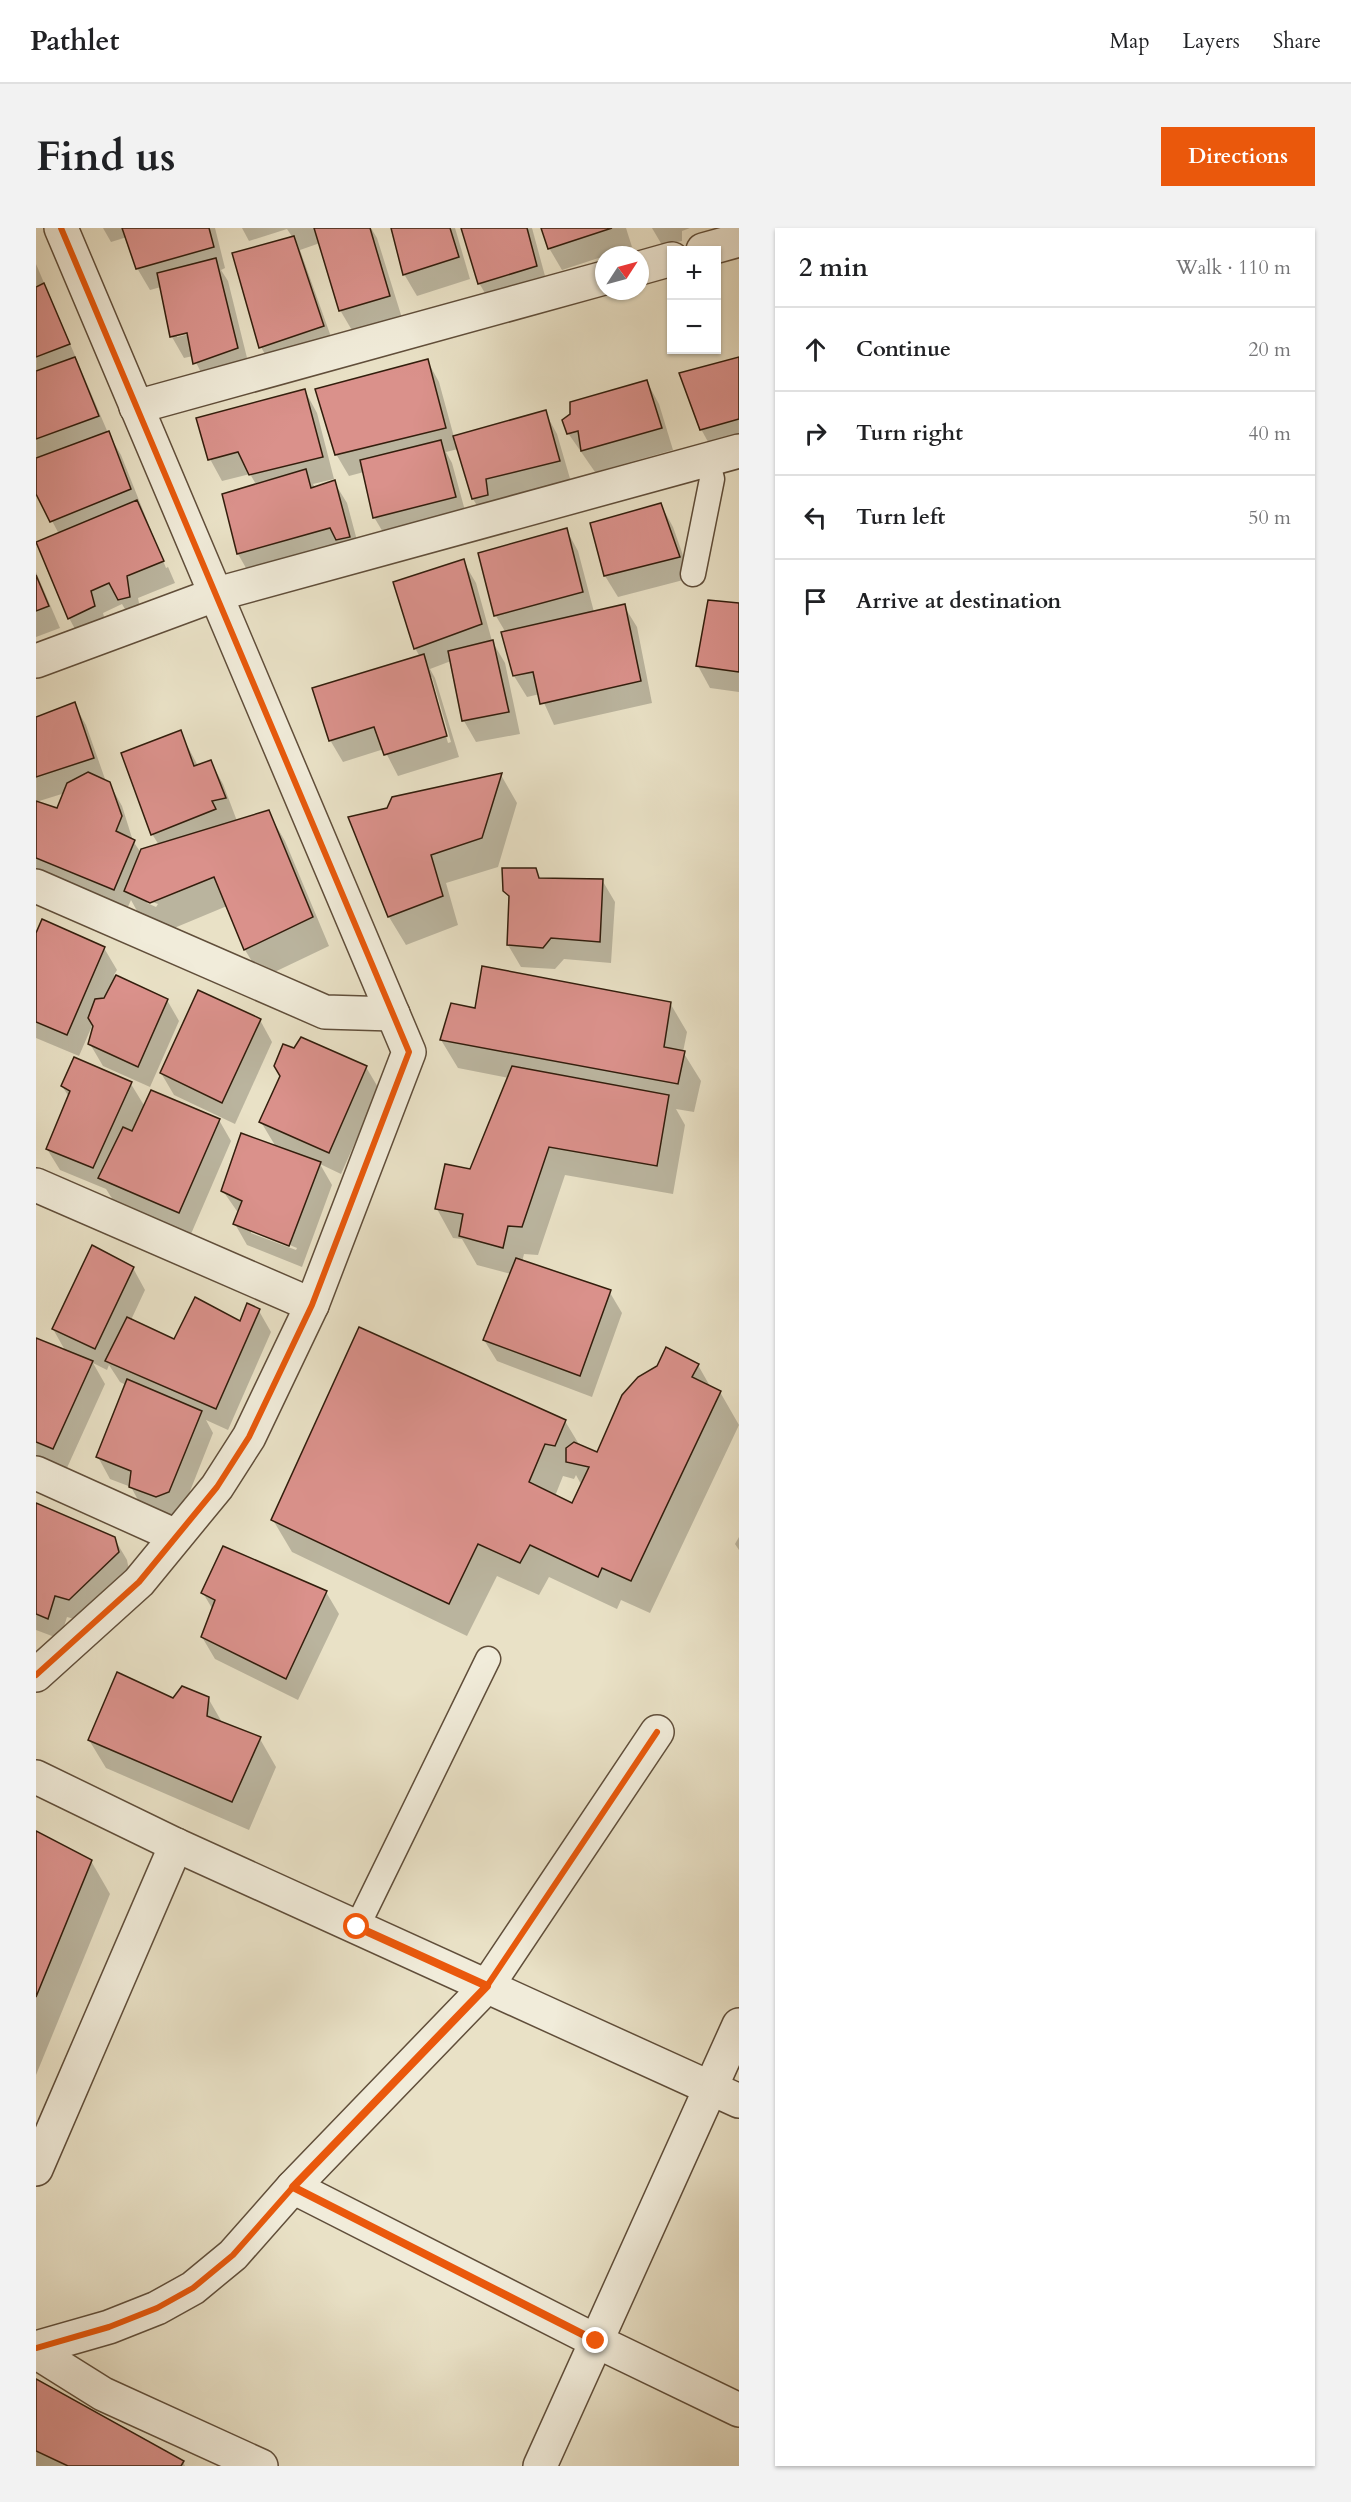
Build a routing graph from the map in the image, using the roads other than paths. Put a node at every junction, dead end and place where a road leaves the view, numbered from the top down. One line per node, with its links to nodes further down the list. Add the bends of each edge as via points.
1 (61, 228): 7 (street)
2 (739, 240): 3 (street)
3 (717, 246)
4 (667, 260): 5 (street)
5 (649, 265)
6 (595, 280): 7 (street)
7 (136, 407): 11 (street)
8 (739, 451): 9 (street)
9 (706, 460): 10 (lane, via 712,479); 11 (street)
10 (693, 574)
11 (217, 594): 12 (street); 14 (street)
12 (36, 661)
13 (36, 886): 14 (street, via 325,1012)
14 (393, 1014): 16 (street, via 410,1052)
15 (36, 1185): 16 (street)
16 (312, 1305): 18 (street, via 249,1437 217,1487)
17 (36, 1473): 18 (street)
18 (176, 1536): 20 (street, via 139,1582)
19 (488, 1659): 24 (lane)
20 (36, 1674)
21 (657, 1732): 25 (street)
22 (36, 1777): 23 (street)
23 (176, 1845): 24 (street); 29 (street)
24 (357, 1927): 25 (street)
25 (487, 1986): 27 (street); 30 (street)
26 (739, 2025): 27 (street)
27 (710, 2088): 28 (street); 31 (street)
28 (739, 2101)
29 (36, 2169)
30 (293, 2187): 31 (street); 32 (street, via 233,2255 193,2288 157,2308)
31 (596, 2341): 33 (street); 35 (street)
32 (36, 2350): 34 (street, via 103,2394)
33 (739, 2410)
34 (261, 2466)
35 (540, 2466)

